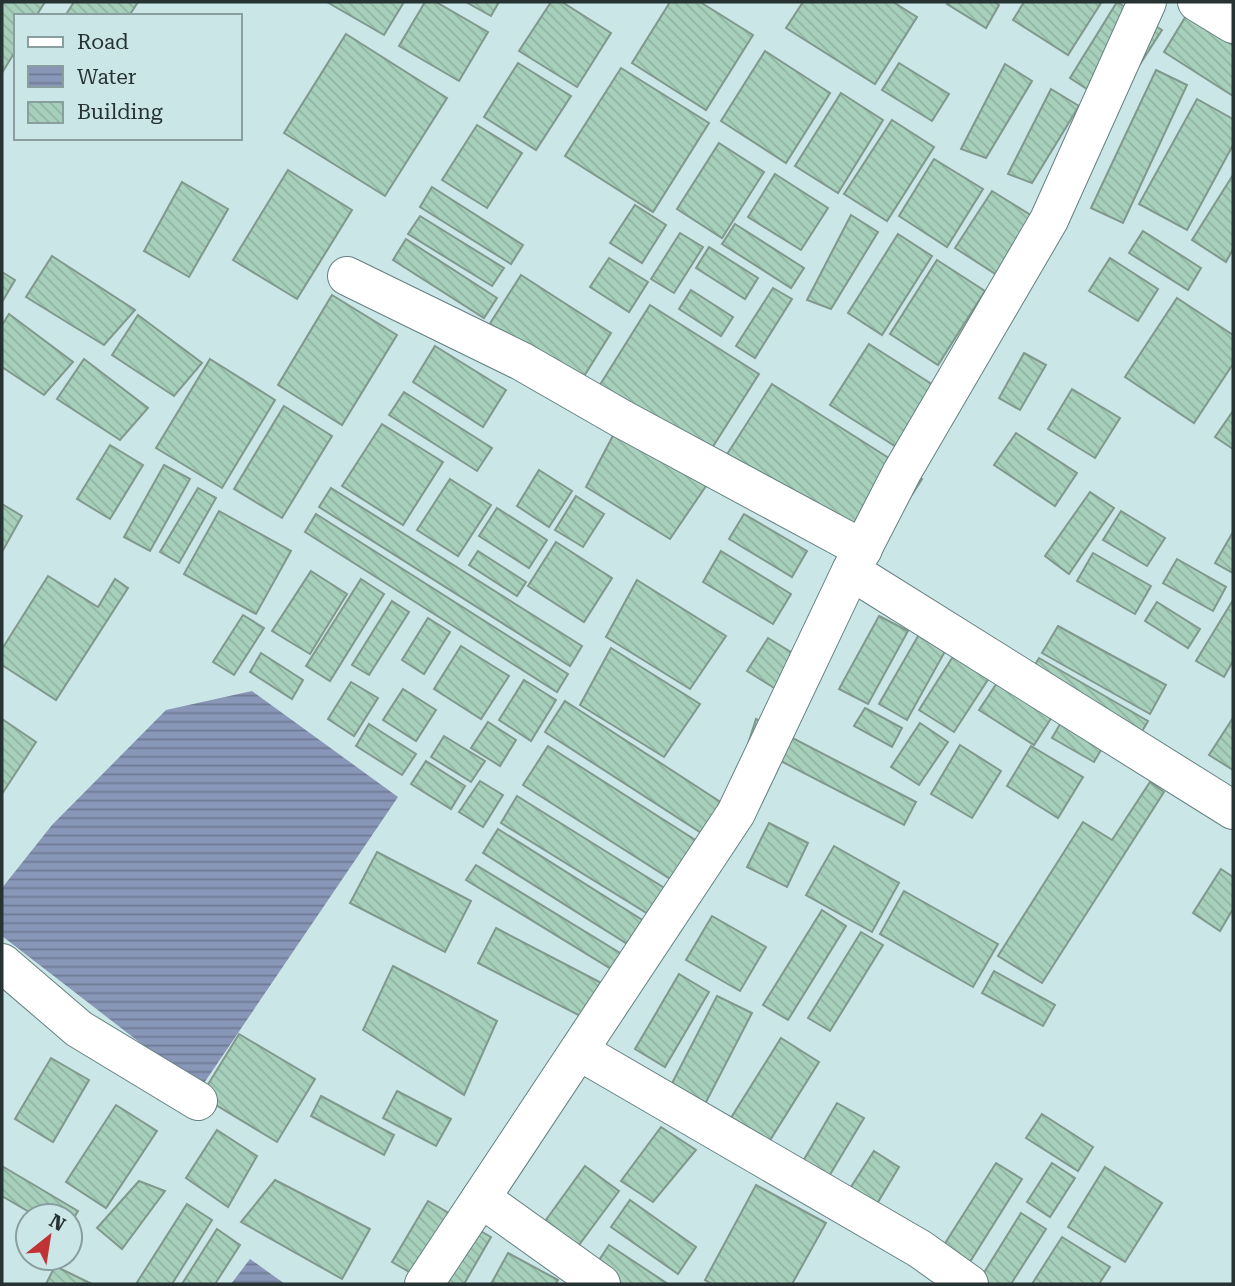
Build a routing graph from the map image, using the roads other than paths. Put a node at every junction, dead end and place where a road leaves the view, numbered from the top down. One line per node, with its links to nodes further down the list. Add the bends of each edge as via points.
1 (1147, 2): 5 (street, via 1049,220 902,472)
2 (1197, 2): 3 (street)
3 (1233, 24)
4 (347, 276): 5 (street, via 521,361)
5 (857, 560): 6 (street); 8 (street, via 736,813)
6 (1233, 810)
7 (2, 963): 9 (street, via 79,1029)
8 (579, 1051): 10 (street); 13 (street, via 920,1249)
9 (198, 1101)
10 (481, 1198): 11 (street); 12 (street)
11 (424, 1284)
12 (601, 1284)
13 (969, 1284)

